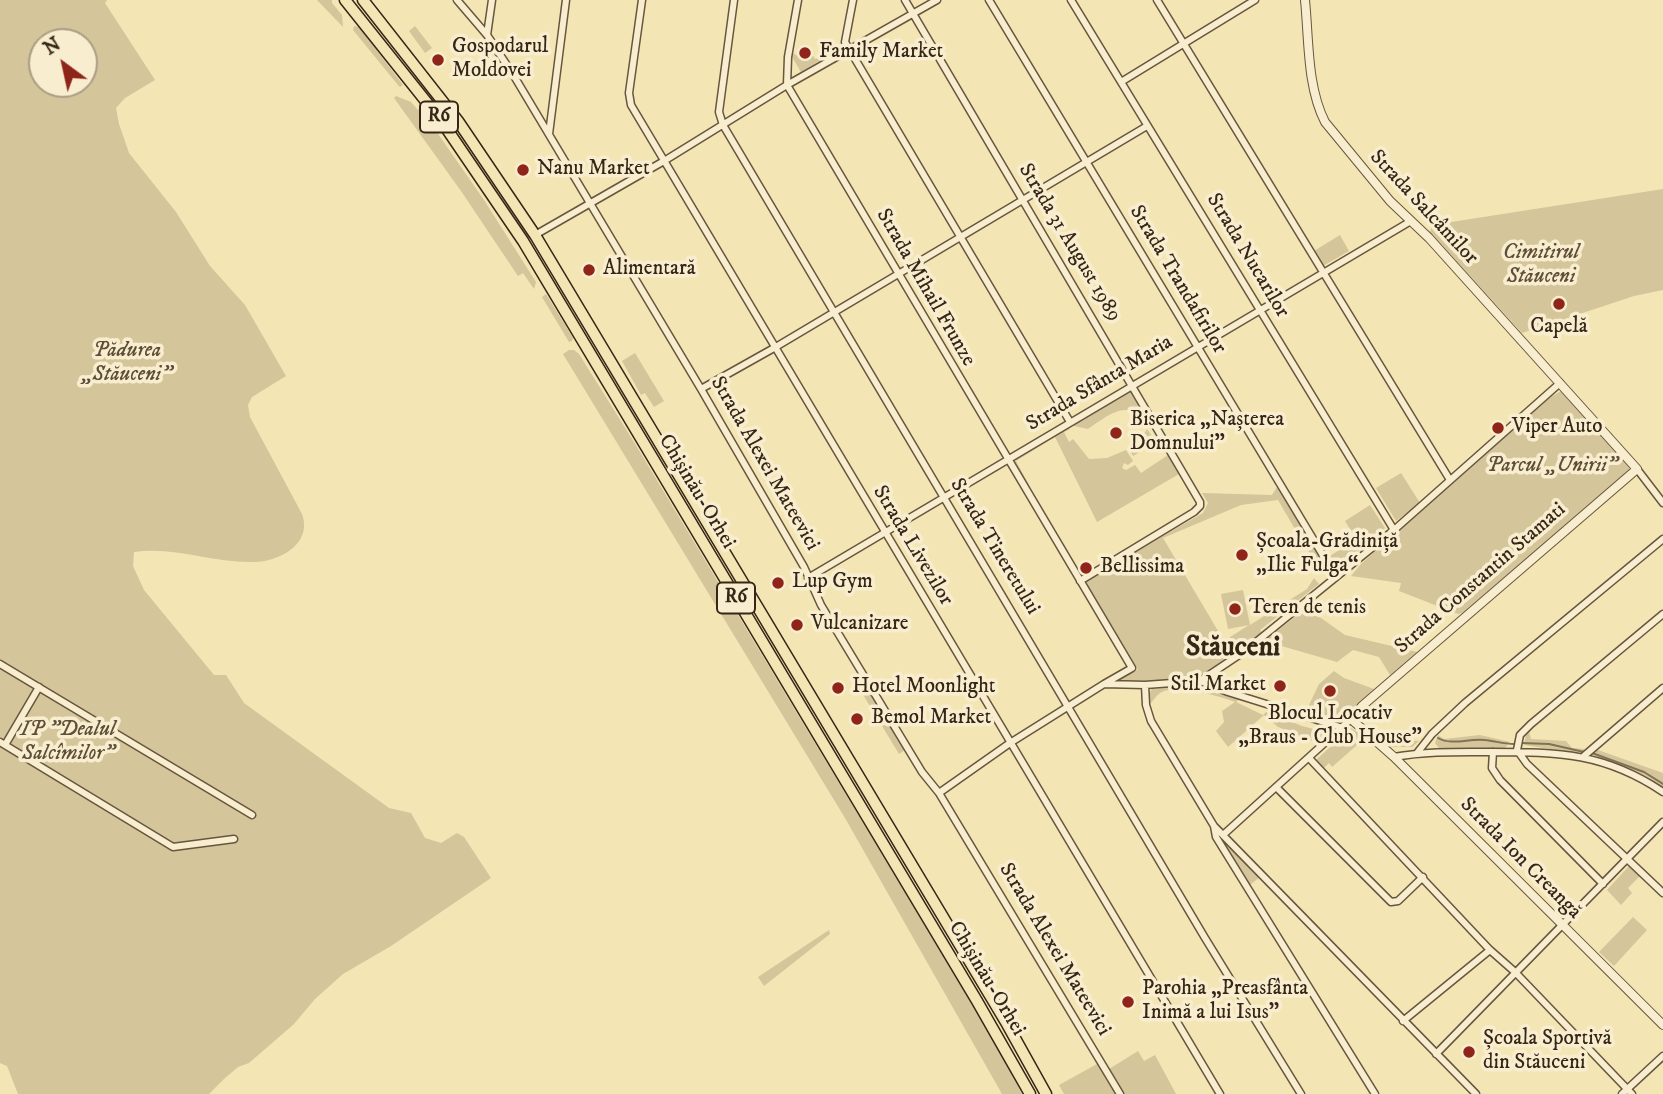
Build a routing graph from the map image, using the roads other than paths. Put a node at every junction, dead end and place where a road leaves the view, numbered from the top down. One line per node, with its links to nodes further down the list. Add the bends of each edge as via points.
1 (345, 0): 93 (highway, Chișinău-Orhei / R6, via 440,119 523,241)
2 (363, 0): 32 (highway, Chișinău-Orhei / R6, via 458,121)
3 (457, 0): 19 (street, Strada Alexei Mateevici)
4 (492, 0): 19 (street)
5 (566, 0): 26 (street)
6 (642, 0): 27 (street, Strada Livezilor, via 629,99)
7 (734, 0): 24 (street, Strada Tineretului, via 719,112)
8 (798, 0): 23 (street)
9 (853, 0): 21 (street, via 845,42)
10 (905, 0): 18 (street, Strada 31 August 1989)
11 (937, 0): 18 (street)
12 (989, 0): 28 (street, Strada Trandafirilor)
13 (1071, 0): 22 (street, Strada Nucarilor)
14 (1157, 0): 20 (street)
15 (1255, 0): 17 (street)
16 (1305, 0): 31 (street, Strada Salcâmilor, via 1319,110 1339,141)
17 (1243, 3): 20 (street)
18 (913, 14): 21 (street); 29 (street, Strada 31 August 1989)
19 (487, 35): 26 (street, Strada Alexei Mateevici)
20 (1183, 44): 22 (street); 34 (street)
21 (850, 50): 23 (street); 33 (street)
22 (1121, 82): 25 (street, Strada Nucarilor)
23 (787, 85): 24 (street); 35 (street, Strada Mihail Frunze)
24 (723, 125): 27 (street); 37 (street, Strada Tineretului)
25 (1147, 126): 28 (street); 36 (street, Strada Nucarilor)
26 (549, 134): 30 (street, Strada Alexei Mateevici)
27 (664, 161): 30 (street); 39 (street, Strada Livezilor)
28 (1085, 163): 29 (street); 38 (street, Strada Trandafirilor)
29 (1022, 199): 33 (street); 41 (street, Strada 31 August 1989)
30 (591, 203): 32 (street); 42 (street, Strada Alexei Mateevici)
31 (1411, 221): 34 (street, Strada Sfânta Maria); 40 (street, Strada Salcâmilor)
32 (536, 235): 94 (highway, Chișinău-Orhei / R6)
33 (960, 236): 35 (street); 43 (street)
34 (1322, 273): 36 (street, Strada Sfânta Maria); 46 (street)
35 (897, 275): 37 (street); 44 (street, Strada Mihail Frunze)
36 (1260, 311): 38 (street, Strada Sfânta Maria); 49 (street, Strada Nucarilor)
37 (834, 312): 39 (street); 47 (street, Strada Tineretului)
38 (1197, 347): 41 (street, Strada Sfânta Maria); 52 (street, Strada Trandafirilor)
39 (774, 348): 42 (street); 50 (street, Strada Livezilor)
40 (1560, 383): 45 (street, Strada Salcâmilor); 46 (street)
41 (1133, 384): 43 (street, Strada Sfânta Maria); 54 (street, Strada 31 August 1989, via 1200,506)
42 (701, 389): 53 (street, Strada Alexei Mateevici)
43 (1070, 422): 44 (street, Strada Sfânta Maria)
44 (1006, 460): 47 (street, Strada Sfânta Maria); 54 (street, Strada Mihail Frunze)
45 (1637, 469): 48 (street, Strada Salcâmilor); 63 (street, Strada Constantin Stamati)
46 (1450, 480): 49 (street)
47 (944, 497): 50 (street, Strada Sfânta Maria); 62 (street, Strada Tineretului)
48 (1663, 503)
49 (1394, 530): 52 (street)
50 (884, 533): 53 (street, Strada Sfânta Maria); 66 (street, Strada Livezilor)
51 (1663, 539): 69 (street, via 1445,720)
52 (1336, 577): 57 (street, via 1235,660)
53 (808, 578): 75 (street, Strada Alexei Mateevici, via 922,772)
54 (1080, 581): 58 (street, Strada Mihail Frunze, via 1132,668)
55 (1663, 614): 67 (street, via 1531,724 1520,735)
56 (0, 664): 60 (street)
57 (1200, 681): 59 (street); 64 (street)
58 (1104, 684): 59 (street); 62 (street)
59 (1145, 685): 78 (street, via 1151,721)
60 (38, 687): 65 (street); 76 (street)
61 (1663, 688): 70 (street)
62 (1068, 707): 66 (street); 97 (street, Strada Tineretului)
63 (1351, 719): 64 (street); 71 (street, Strada Ion Creangă)
64 (1343, 728): 72 (street)
65 (3, 743): 80 (street, via 173,846)
66 (1010, 743): 75 (street); 96 (street, Strada Livezilor)
67 (1517, 750): 68 (street); 70 (street); 81 (street)
68 (1493, 752): 69 (street); 83 (street, via 1492,768 1500,780)
69 (1417, 753): 71 (street)
70 (1584, 756): 74 (street)
71 (1394, 757): 85 (street, Strada Ion Creangă)
72 (1309, 758): 73 (street); 82 (street)
73 (1276, 787): 79 (street); 82 (street, via 1391,901 1398,901)
74 (1663, 792)
75 (939, 793): 95 (street, Strada Alexei Mateevici)
76 (252, 815)
77 (1663, 822): 81 (street)
78 (1214, 826): 79 (street); 98 (street, via 1216,837)
79 (1223, 835): 88 (street)
80 (234, 839)
81 (1628, 860): 83 (street); 84 (street)
82 (1423, 877): 86 (street)
83 (1603, 884): 85 (street)
84 (1663, 893)
85 (1561, 926): 87 (street); 89 (street, Strada Ion Creangă)
86 (1490, 950): 87 (street); 88 (street)
87 (1515, 972): 90 (street); 92 (street)
88 (1403, 1021): 90 (street)
89 (1663, 1025)
90 (1436, 1055): 99 (street)
91 (1663, 1056): 92 (street)
92 (1627, 1092)
93 (1030, 1094)
94 (1046, 1094)
95 (1120, 1094)
96 (1220, 1094)
97 (1301, 1094)
98 (1375, 1094)
99 (1476, 1094)

